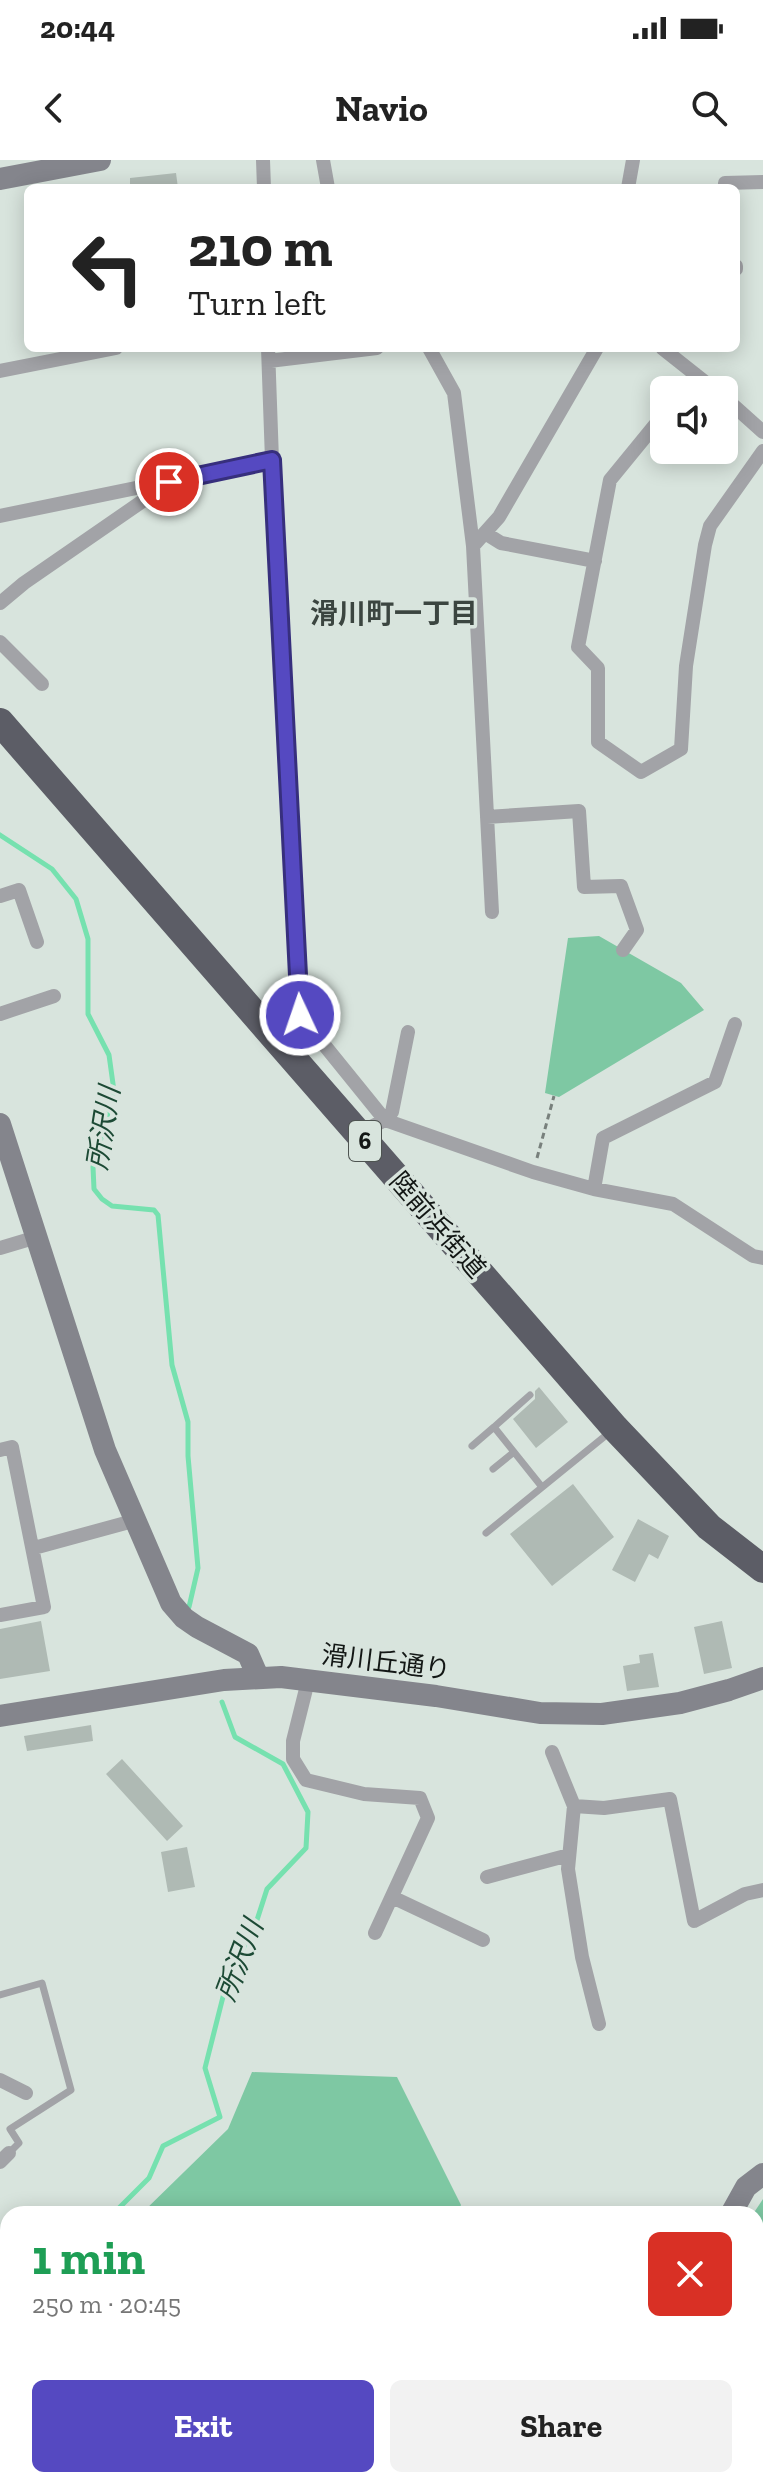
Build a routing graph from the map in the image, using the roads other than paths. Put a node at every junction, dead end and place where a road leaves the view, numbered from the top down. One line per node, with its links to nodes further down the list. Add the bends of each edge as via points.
1 (100, 160): 5 (street)
2 (263, 160): 7 (street)
3 (323, 160): 8 (street)
4 (633, 160): 9 (street)
5 (0, 179)
6 (763, 182): 10 (street)
7 (264, 184)
8 (327, 184)
9 (629, 184)
10 (725, 184)
11 (96, 352): 17 (street)
12 (304, 352): 16 (street)
13 (431, 352): 28 (street, via 454,393)
14 (595, 352): 27 (street)
15 (667, 352): 18 (street)
16 (269, 354): 24 (street)
17 (0, 371)
18 (695, 374): 19 (street)
19 (698, 376)
20 (738, 410): 22 (street)
21 (650, 431): 29 (street, via 610,480)
22 (763, 432)
23 (763, 451): 29 (street, via 710,526 686,666 681,749 641,772 598,742 598,668 578,647)
24 (272, 460): 25 (street); 43 (street, via 300,1015)
25 (169, 482): 26 (street); 30 (street)
26 (0, 516)
27 (485, 533): 28 (street); 29 (street, via 501,543)
28 (473, 546): 34 (street)
29 (595, 561)
30 (0, 603)
31 (0, 642): 32 (street)
32 (42, 684)
33 (0, 722): 45 (highway, 陸前浜街道 / 6)
34 (487, 817): 36 (street); 38 (street, via 579,811 584,887 621,886 637,930)
35 (0, 896): 37 (street, via 19,890)
36 (492, 912)
37 (37, 942)
38 (623, 950)
39 (54, 996): 40 (street)
40 (0, 1014)
41 (735, 1024): 46 (street, via 715,1082 603,1138)
42 (408, 1032): 43 (street, via 392,1112)
43 (385, 1120): 45 (street); 46 (street)
44 (0, 1124): 47 (street)
45 (359, 1133): 52 (highway, 陸前浜街道 / 6)
46 (594, 1189): 49 (street, via 673,1204)
47 (37, 1237): 48 (street); 58 (street, via 84,1392)
48 (0, 1248)
49 (763, 1258)
50 (530, 1395): 51 (lane)
51 (494, 1427): 53 (lane); 55 (lane)
52 (615, 1428): 57 (lane); 61 (highway, 陸前浜街道 / 6, via 709,1527)
53 (472, 1446)
54 (0, 1450): 60 (street, via 12,1447)
55 (514, 1452): 56 (lane); 57 (lane)
56 (493, 1469)
57 (542, 1487): 59 (lane)
58 (133, 1521): 60 (street); 63 (street, via 171,1603 197,1627 248,1654)
59 (486, 1533)
60 (34, 1548): 62 (street, via 44,1607)
61 (763, 1569)
62 (0, 1615)
63 (258, 1677): 65 (street, 滑川丘通り); 66 (street, 滑川丘通り)
64 (763, 1678): 65 (street, 滑川丘通り, via 680,1703 568,1714)
65 (308, 1681): 72 (street, via 293,1741 293,1759 306,1780 364,1794 420,1798 428,1818)
66 (0, 1716)
67 (552, 1752): 68 (street)
68 (574, 1806): 69 (street); 71 (street, via 604,1808 670,1799 694,1921)
69 (569, 1855): 70 (street); 76 (street, via 582,1957)
70 (487, 1877)
71 (763, 1890)
72 (392, 1897): 73 (street); 74 (street)
73 (375, 1933)
74 (483, 1940)
75 (0, 1995): 79 (lane, via 42,1983 71,2090 10,2129 19,2143)
76 (599, 2024)
77 (0, 2080): 78 (street)
78 (26, 2093)
79 (4, 2157)
80 (763, 2174): 81 (street, via 746,2187)
81 (735, 2206)

